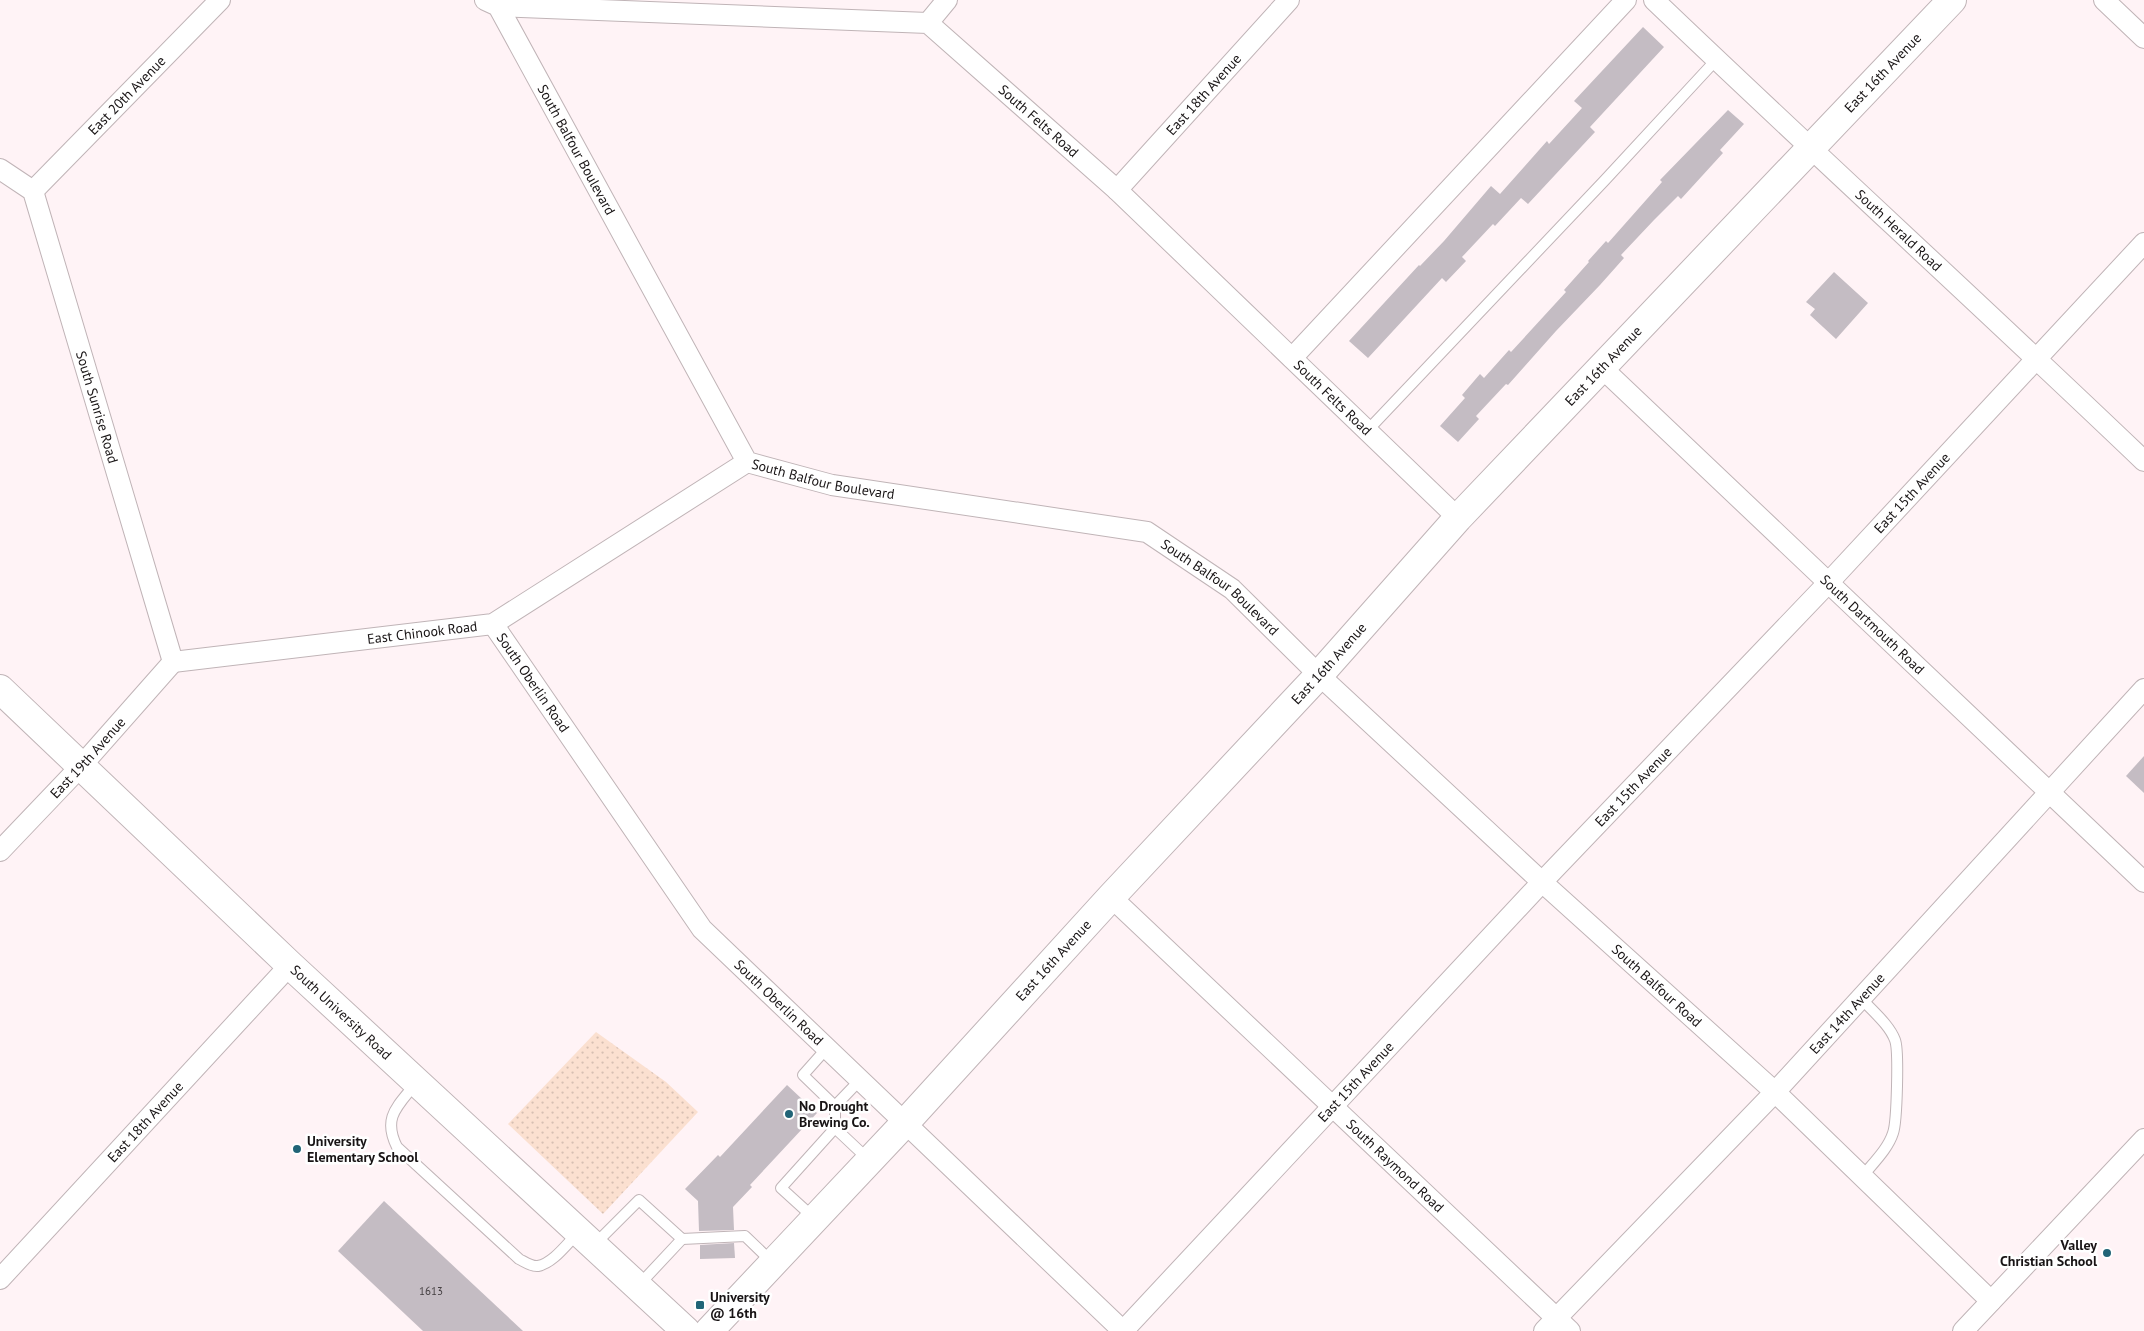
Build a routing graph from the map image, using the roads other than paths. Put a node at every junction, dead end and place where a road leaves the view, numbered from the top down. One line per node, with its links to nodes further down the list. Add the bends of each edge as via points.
1 (220, 0): 15 (street, East 20th Avenue)
2 (946, 0): 9 (street)
3 (1289, 0): 14 (street, East 18th Avenue)
4 (1626, 0): 17 (street)
5 (1654, 0): 11 (street, South Herald Road)
6 (1952, 0): 12 (main road, East 16th Avenue)
7 (2104, 0): 10 (street)
8 (492, 3): 9 (street); 22 (street, South Balfour Boulevard)
9 (928, 23): 14 (street, South Felts Road)
10 (2144, 38)
11 (1716, 60): 12 (street, South Herald Road); 20 (lane)
12 (1811, 150): 18 (street, South Herald Road); 19 (main road, East 16th Avenue)
13 (0, 169): 15 (street)
14 (1117, 190): 17 (street, South Felts Road)
15 (32, 191): 26 (street, South Sunrise Road)
16 (2144, 243): 18 (street, East 15th Avenue)
17 (1292, 358): 20 (street, South Felts Road)
18 (2036, 358): 21 (street, South Herald Road); 24 (street, East 15th Avenue)
19 (1601, 367): 23 (main road, East 16th Avenue); 24 (street, South Dartmouth Road)
20 (1367, 431): 23 (street, South Felts Road)
21 (2144, 461)
22 (747, 462): 25 (street, East Chinook Road); 27 (street, South Balfour Boulevard, via 832,484 1148,532 1232,589)
23 (1458, 518): 27 (main road, East 16th Avenue)
24 (1829, 582): 31 (street, South Dartmouth Road); 33 (street, East 15th Avenue)
25 (494, 624): 26 (street, East Chinook Road); 38 (street, South Oberlin Road, via 702,929)
26 (172, 662): 30 (street, East 19th Avenue)
27 (1319, 675): 33 (street, South Balfour Road); 35 (main road, East 16th Avenue)
28 (0, 689): 30 (main road, South University Road)
29 (2144, 690): 31 (street, East 14th Avenue)
30 (82, 765): 32 (street, East 19th Avenue); 36 (main road, South University Road)
31 (2049, 792): 34 (street, South Dartmouth Road); 37 (street, East 14th Avenue)
32 (0, 851)
33 (1542, 882): 41 (street, South Balfour Road); 43 (street, East 15th Avenue)
34 (2144, 882)
35 (1111, 897): 43 (street, South Raymond Road); 44 (main road, East 16th Avenue)
36 (290, 965): 40 (main road, South University Road); 53 (street, East 18th Avenue)
37 (1860, 998): 41 (street, East 14th Avenue); 48 (lane, via 1889,1029 1896,1041 1897,1056 1894,1131 1887,1146)
38 (827, 1048): 39 (street, South Oberlin Road); 42 (lane, via 802,1075)
39 (860, 1080): 42 (lane); 44 (street, South Oberlin Road)
40 (417, 1082): 50 (main road, South University Road); 50 (lane, via 390,1120 391,1134 398,1147 527,1264 538,1266)
41 (1774, 1092): 48 (street, South Balfour Road); 56 (street, East 14th Avenue)
42 (835, 1106): 45 (lane)
43 (1333, 1106): 56 (street, South Raymond Road); 59 (street, East 15th Avenue)
44 (905, 1123): 47 (main road, East 16th Avenue); 59 (street, South Oberlin Road)
45 (836, 1128): 47 (lane); 49 (lane, via 781,1188)
46 (2144, 1139): 55 (street)
47 (870, 1160): 49 (main road, East 16th Avenue)
48 (1862, 1177): 55 (street, South Balfour Road)
49 (815, 1218): 52 (main road, East 16th Avenue)
50 (586, 1239): 51 (lane, via 639,1200); 54 (main road, South University Road)
51 (682, 1239): 52 (lane, via 745,1236); 54 (lane)
52 (773, 1263): 58 (main road, East 16th Avenue)
53 (0, 1279)
54 (638, 1286): 57 (main road, South University Road)
55 (1991, 1301): 60 (street)
56 (1557, 1327)
57 (686, 1331)
58 (709, 1331)
59 (1123, 1331)
60 (1963, 1331)

